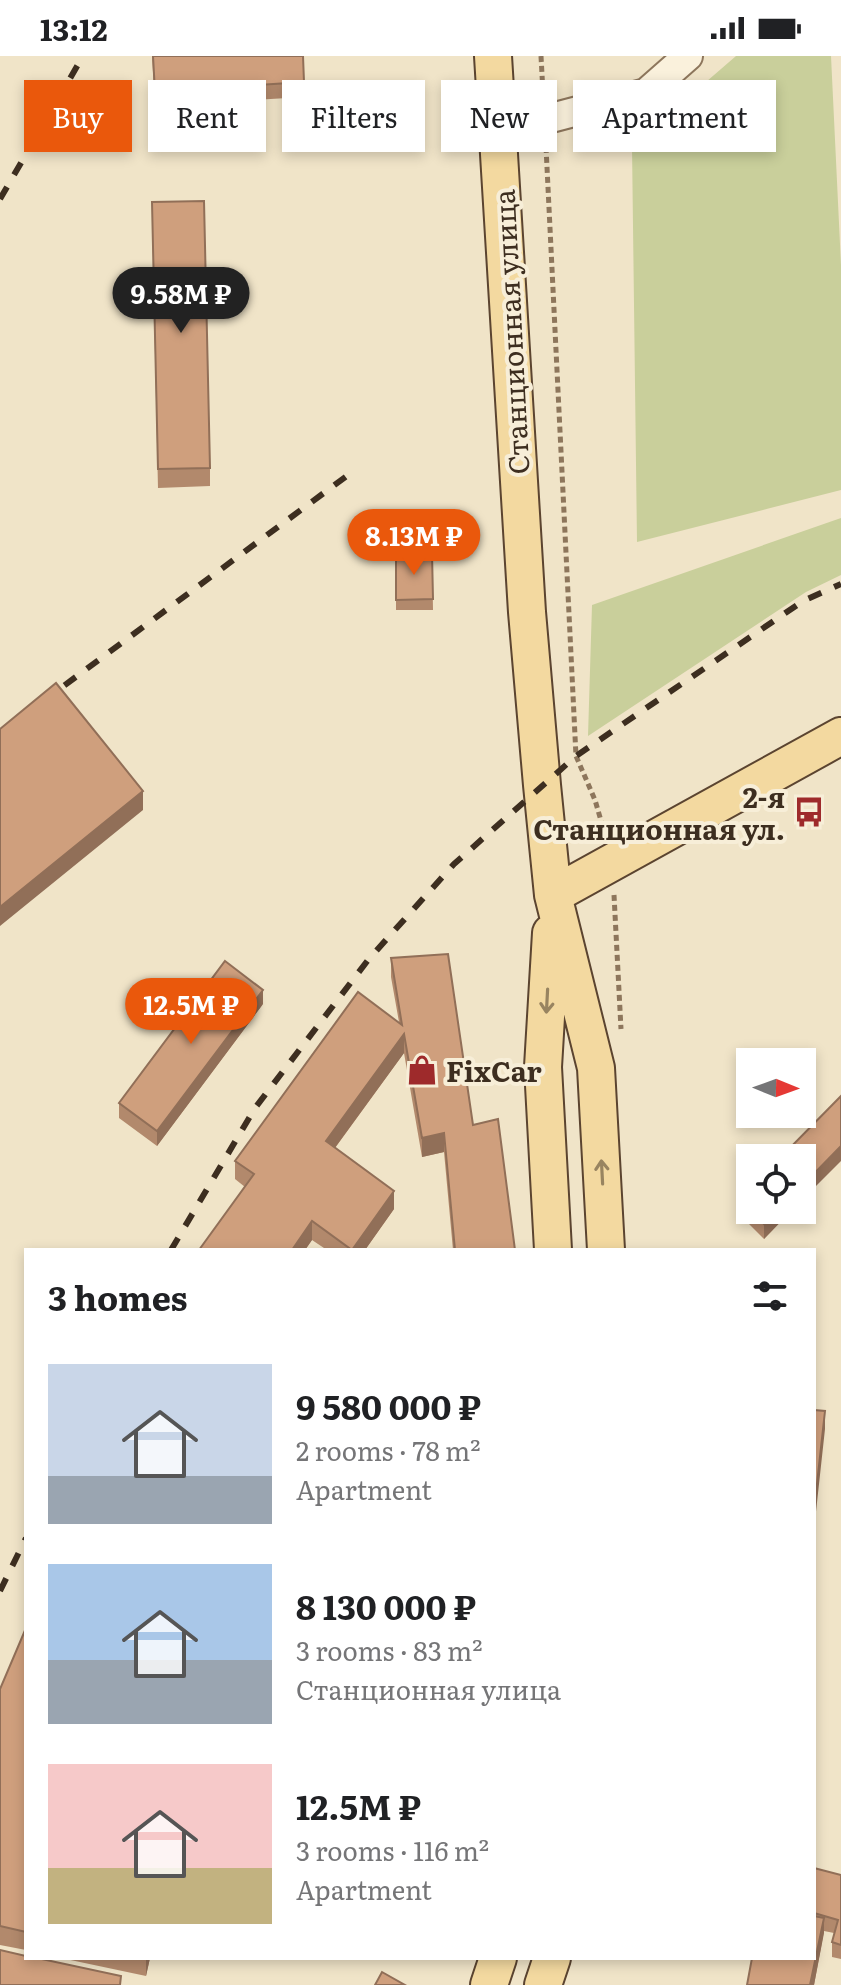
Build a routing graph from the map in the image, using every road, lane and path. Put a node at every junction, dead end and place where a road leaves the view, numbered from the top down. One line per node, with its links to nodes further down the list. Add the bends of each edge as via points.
1 (493, 56): 4 (main road, Станционная улица)
2 (541, 56): 5 (path)
3 (688, 56): 6 (lane, via 646,93)
4 (495, 80)
5 (543, 80)
6 (557, 116)
7 (499, 152): 11 (main road, Станционная улица, via 528,638)
8 (547, 152): 10 (path, via 576,756)
9 (841, 736): 10 (main road)
10 (613, 862): 11 (main road)
11 (553, 895): 12 (main road, Станционная улица, one-way to 12, via 543,1067); 13 (main road, Станционная улица, one-way to 11, via 596,1068)
12 (553, 1248)
13 (606, 1248)
14 (497, 1960): 16 (main road)
15 (551, 1960): 17 (main road)
16 (489, 1985)
17 (543, 1985)

